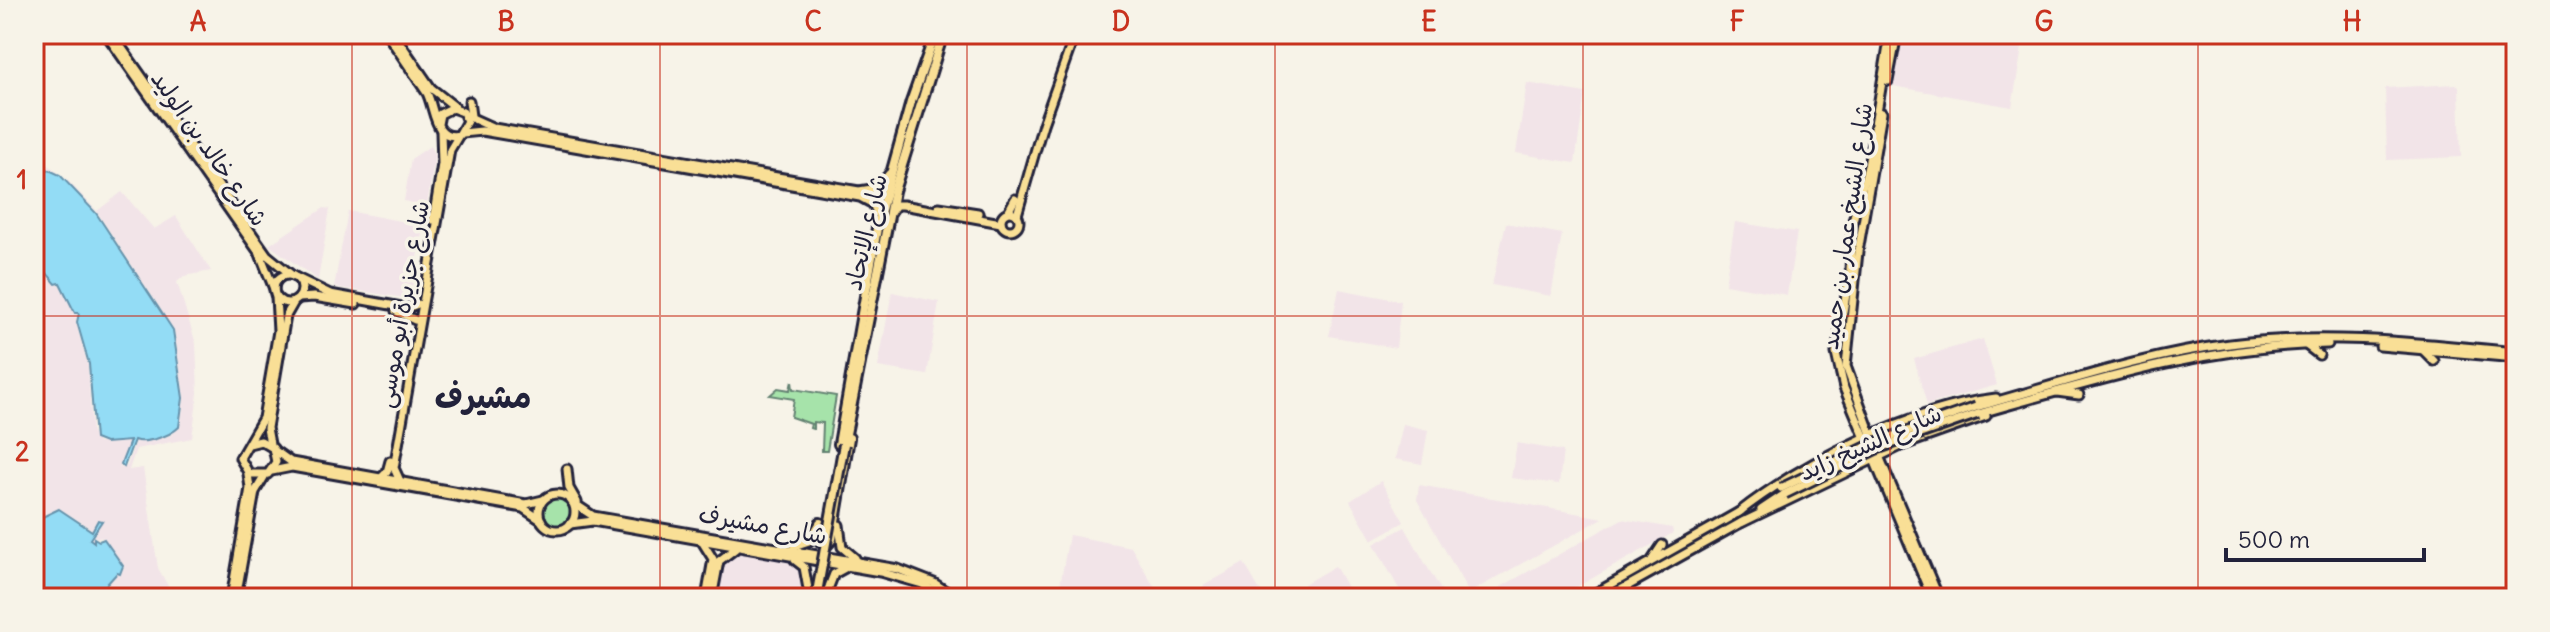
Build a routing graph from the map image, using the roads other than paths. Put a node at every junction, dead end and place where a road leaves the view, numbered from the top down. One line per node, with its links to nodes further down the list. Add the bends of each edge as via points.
1 (106, 34): 18 (main road, شارع خالد بن الوليد)
2 (112, 34): 18 (main road, شارع خالد بن الوليد)
3 (943, 34): 10 (highway, شارع الإتحاد)
4 (1073, 34): 11 (main road); 11 (main road)
5 (1890, 34): 9 (main road, شارع الشيخ عمار بن حميد)
6 (1897, 34): 9 (main road, شارع الشيخ عمار بن حميد)
7 (392, 36): 15 (main road, شارع جزيرة أبو موسى, via 431,88); 21 (main road, شارع جزيرة أبو موسى, via 427,93)
8 (933, 36): 27 (highway, شارع الإتحاد)
9 (1891, 47): 13 (main road, شارع الشيخ عمار بن حميد)
10 (936, 54): 12 (highway); 31 (highway, شارع الإتحاد)
11 (1064, 58): 35 (main road); 36 (main road)
12 (936, 74)
13 (1886, 77): 16 (main road, شارع الشيخ عمار بن حميد); 22 (main road, شارع الشيخ عمار بن حميد)
14 (469, 101): 17 (main road)
15 (457, 108): 17 (main road); 21 (main road, via 443,111)
16 (1878, 113): 20 (main road); 30 (main road, شارع الشيخ عمار بن حميد)
17 (469, 116): 23 (main road); 25 (main road, via 494,128)
18 (172, 123): 43 (main road, شارع خالد بن الوليد, via 267,255); 45 (main road, شارع خالد بن الوليد, via 262,257)
19 (1886, 123): 22 (main road)
20 (1870, 124)
21 (439, 128): 23 (main road, via 449,137); 26 (main road, شارع جزيرة أبو موسى)
22 (1880, 131): 28 (main road, شارع الشيخ عمار بن حميد)
23 (461, 134): 25 (main road, via 479,130); 29 (main road, شارع جزيرة أبو موسى, via 451,147)
24 (432, 138): 26 (main road)
25 (585, 146): 33 (main road)
26 (442, 150): 29 (main road, شارع جزيرة أبو موسى)
27 (891, 172): 33 (main road); 37 (highway, شارع الإتحاد)
28 (1871, 178): 32 (main road); 39 (main road, شارع الشيخ عمار بن حميد)
29 (441, 188): 48 (main road, شارع جزيرة أبو موسى); 72 (main road, شارع جزيرة أبو موسى)
30 (1861, 189): 34 (main road); 39 (main road, شارع الشيخ عمار بن حميد)
31 (894, 191): 35 (main road, via 906,201 992,216); 37 (highway, شارع الإتحاد)
32 (1875, 191)
33 (866, 195): 37 (main road)
34 (1852, 197)
35 (1006, 213): 36 (main road); 38 (main road)
36 (1017, 215): 38 (main road, via 1015,229 1007,230)
37 (883, 217): 38 (main road, via 900,204); 68 (highway, شارع الإتحاد); 74 (highway, شارع الإتحاد)
38 (1001, 223)
39 (1858, 237): 41 (main road); 42 (main road, شارع الشيخ عمار بن حميد); 50 (main road, شارع الشيخ عمار بن حميد)
40 (1845, 250): 42 (main road)
41 (1864, 253)
42 (1851, 263): 44 (main road, شارع الشيخ عمار بن حميد)
43 (295, 277): 45 (main road, via 281,277); 47 (main road, via 302,288); 49 (main road, شارع خالد بن الوليد, via 330,294)
44 (1847, 289): 46 (main road); 50 (main road, شارع الشيخ عمار بن حميد)
45 (275, 293): 47 (main road, via 286,304); 73 (main road, شارع خالد بن الوليد, via 278,331 263,418)
46 (1840, 298)
47 (297, 300): 49 (main road, via 319,297); 77 (main road, via 286,316 267,424)
48 (418, 304): 49 (main road); 51 (main road, شارع جزيرة أبو موسى)
49 (400, 309): 51 (main road)
50 (1847, 313): 53 (main road, شارع الشيخ عمار بن حميد); 67 (main road, شارع الشيخ عمار بن حميد, via 1846,366)
51 (415, 320): 72 (main road, شارع جزيرة أبو موسى)
52 (1835, 321): 53 (main road)
53 (1839, 331): 62 (main road, شارع الشيخ عمار بن حميد, via 1837,365)
54 (2304, 344): 55 (main road); 57 (main road); 58 (main road)
55 (2422, 349): 59 (main road); 60 (main road)
56 (2516, 352): 66 (main road, via 2362,340 2252,342 2157,357)
57 (2319, 355)
58 (2195, 356): 61 (main road); 63 (main road)
59 (2516, 358)
60 (2434, 361)
61 (2183, 367)
62 (1845, 390): 65 (main road); 67 (main road, شارع الشيخ عمار بن حميد)
63 (2055, 392): 64 (main road); 66 (main road)
64 (2079, 395)
65 (1843, 400)
66 (2014, 400): 69 (main road, شارع الشيخ زايد, via 1975,402); 70 (main road, شارع الشيخ زايد); 90 (main road, bridge, via 1886,438)
67 (1859, 412): 69 (main road, via 1877,428); 75 (main road, شارع الشيخ عمار بن حميد); 79 (main road, via 1857,436)
68 (849, 416): 74 (highway, شارع الإتحاد); 96 (highway, via 828,545 820,541)
69 (1894, 428): 75 (main road, شارع الشيخ زايد)
70 (1951, 428): 71 (main road); 76 (main road, شارع الشيخ زايد)
71 (1961, 429)
72 (396, 443): 87 (main road, شارع جزيرة أبو موسى); 88 (main road, شارع جزيرة أبو موسى, via 393,471)
73 (249, 444): 77 (main road, via 261,441); 83 (main road, via 240,458)
74 (841, 444): 119 (highway, bridge)
75 (1872, 445): 76 (main road, via 1887,450); 78 (main road, شارع الشيخ زايد); 79 (main road, شارع الشيخ زايد); 84 (main road, شارع الشيخ عمار بن حميد); 86 (main road, شارع الشيخ زايد)
76 (1901, 446): 78 (main road, شارع الشيخ زايد)
77 (272, 448): 85 (main road, via 276,459); 87 (main road, via 288,461)
78 (1890, 451): 84 (main road)
79 (1836, 454): 82 (main road, شارع الشيخ زايد)
80 (567, 469): 94 (main road, via 575,500)
81 (1793, 470): 82 (main road)
82 (1806, 470): 93 (main road, شارع الشيخ زايد)
83 (246, 472): 85 (main road, via 257,477); 105 (main road, via 251,485)
84 (1883, 472): 86 (main road, via 1867,464); 123 (main road, شارع الشيخ عمار بن حميد); 124 (main road, شارع الشيخ عمار بن حميد)
85 (269, 473): 89 (main road, via 292,467); 105 (main road, via 256,488)
86 (1841, 473): 90 (main road, شارع الشيخ زايد)
87 (381, 478): 88 (main road)
88 (400, 481): 89 (main road)
89 (430, 489): 91 (main road, via 526,504); 95 (main road, via 526,509)
90 (1784, 495): 93 (main road); 102 (main road, via 1741,527)
91 (543, 500): 92 (main road, via 560,494); 95 (main road)
92 (572, 502): 94 (main road, شارع مشيرف, via 585,513); 97 (main road, via 575,514)
93 (1738, 513): 108 (main road)
94 (606, 517): 104 (main road, شارع مشيرف)
95 (541, 520): 97 (main road, via 555,530)
96 (820, 523): 104 (main road, via 809,541)
97 (570, 524): 99 (main road, شارع مشيرف, via 588,520)
98 (839, 525): 110 (main road, via 848,554)
99 (702, 541): 103 (main road, شارع مشيرف); 118 (main road, via 713,559)
100 (1662, 545): 108 (main road)
101 (1710, 547): 102 (main road)
102 (1698, 548): 112 (main road)
103 (738, 549): 106 (main road, شارع مشيرف); 118 (main road, via 719,561)
104 (792, 549): 107 (main road, شارع مشيرف)
105 (242, 551): 117 (main road)
106 (766, 554): 107 (main road); 113 (main road, via 800,562)
107 (821, 558): 109 (main road, شارع مشيرف); 110 (main road, شارع مشيرف)
108 (1647, 565): 116 (main road)
109 (841, 566): 110 (main road); 111 (main road, شارع مشيرف)
110 (883, 566): 114 (main road, شارع مشيرف, via 912,574)
111 (855, 568): 114 (main road, شارع مشيرف); 119 (main road, via 836,571)
112 (1626, 587): 121 (main road); 122 (main road)
113 (808, 589)
114 (947, 595): 120 (main road)
115 (1573, 596): 116 (main road)
116 (1591, 596)
117 (234, 598)
118 (709, 598)
119 (818, 598)
120 (956, 598)
121 (1606, 598)
122 (1615, 598)
123 (1932, 598)
124 (1939, 598)

